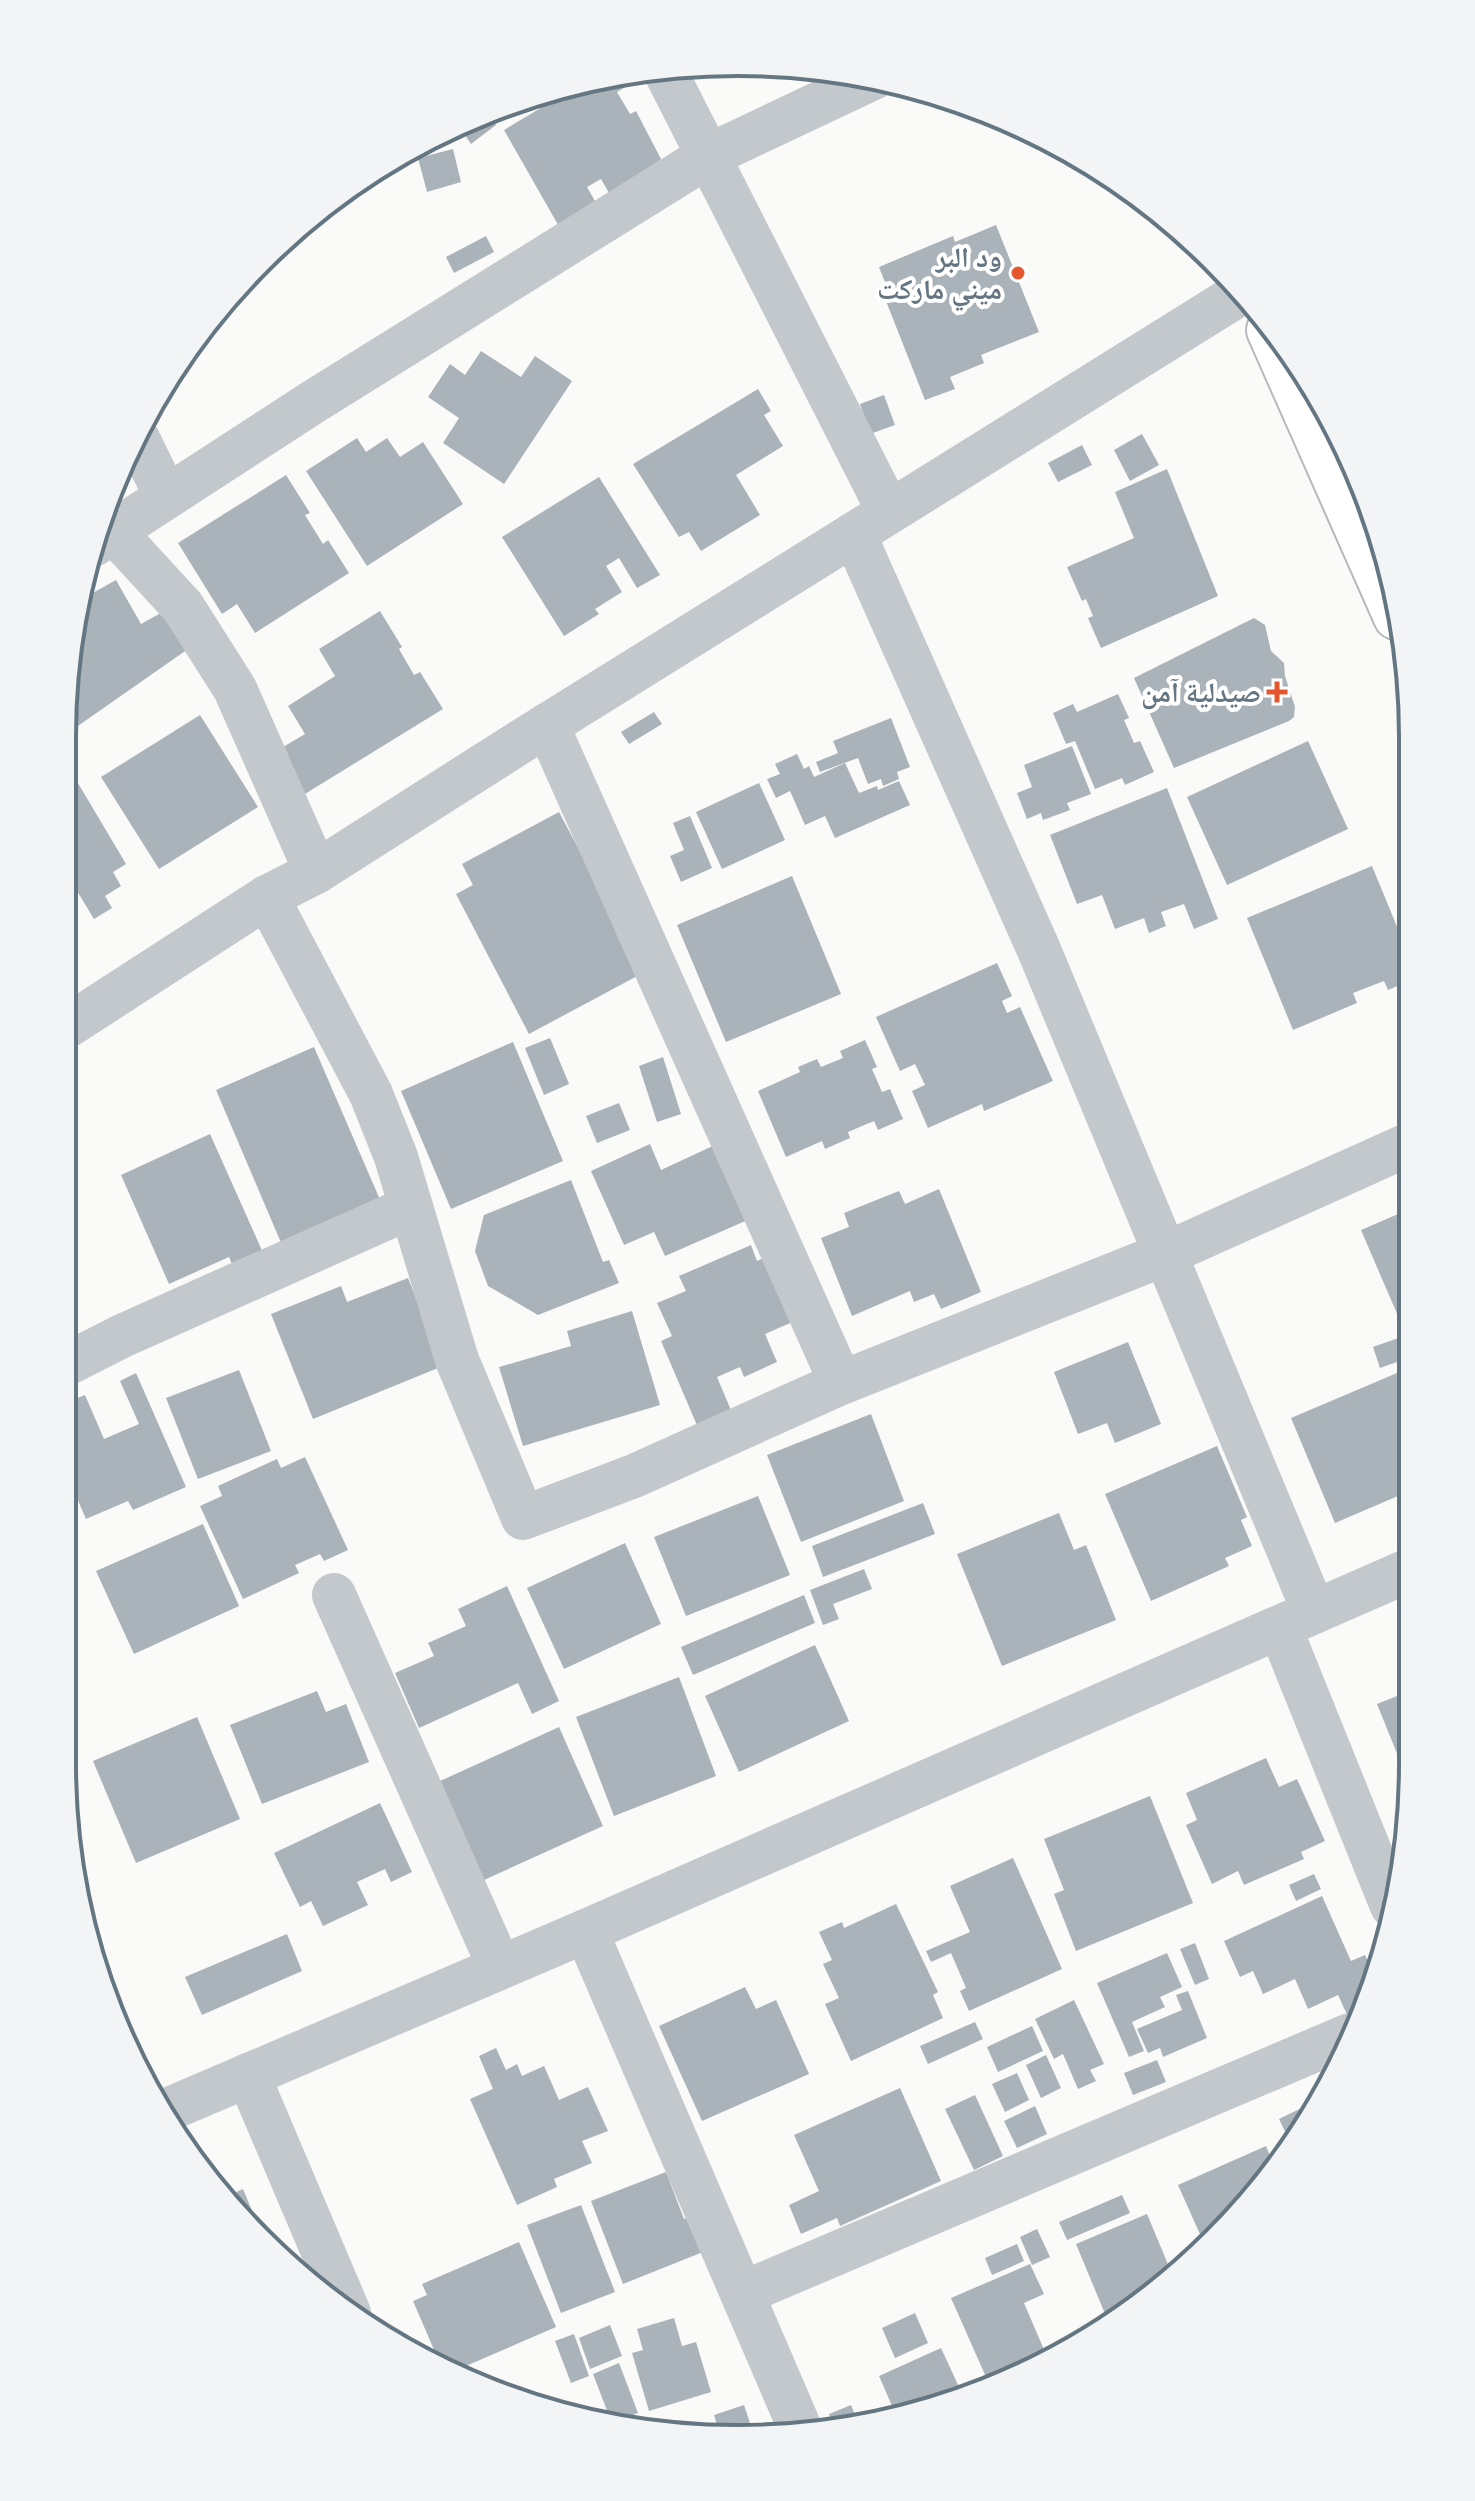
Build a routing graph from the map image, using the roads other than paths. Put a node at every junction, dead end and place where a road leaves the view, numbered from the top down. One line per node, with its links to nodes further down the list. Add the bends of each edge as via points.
1 (669, 80): 3 (street)
2 (854, 87): 3 (street)
3 (708, 156): 7 (street); 8 (street)
4 (1232, 298): 8 (street)
5 (1285, 366): 11 (highway)
6 (143, 448): 7 (street)
7 (166, 496): 9 (street)
8 (872, 523): 12 (street); 18 (street)
9 (108, 535)
10 (106, 541): 13 (street, via 183,607 235,689)
11 (1379, 579)
12 (547, 725): 13 (street); 20 (street)
13 (316, 872): 14 (street)
14 (267, 897): 15 (street); 17 (street, via 371,1094)
15 (76, 1021)
16 (1399, 1149): 18 (street)
17 (411, 1207): 19 (street); 20 (street, via 457,1360 523,1518 634,1476)
18 (1165, 1254): 20 (street); 23 (street)
19 (76, 1359)
20 (841, 1383)
21 (1399, 1575): 23 (street)
22 (334, 1595): 26 (street)
23 (1297, 1620): 24 (street); 25 (street)
24 (1387, 1890)
25 (586, 1931): 26 (street); 31 (street)
26 (499, 1966): 28 (street)
27 (1338, 2040): 31 (street)
28 (248, 2075): 29 (street); 30 (street)
29 (173, 2107)
30 (340, 2292)
31 (743, 2293): 32 (street)
32 (797, 2422)

